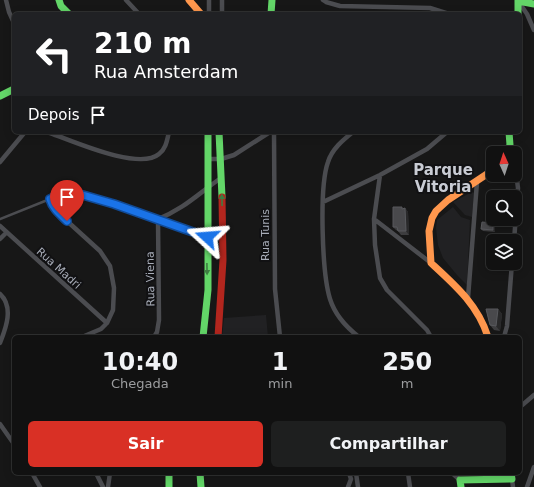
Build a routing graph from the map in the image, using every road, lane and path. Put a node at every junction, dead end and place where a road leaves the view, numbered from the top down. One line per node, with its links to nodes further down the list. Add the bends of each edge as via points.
1 (6, 0): 19 (street)
2 (59, 0): 11 (street)
3 (126, 0): 12 (street)
4 (189, 0): 13 (street)
5 (209, 0): 14 (street)
6 (222, 0): 15 (street)
7 (272, 0): 16 (street)
8 (323, 0): 17 (street, via 340,6 430,8)
9 (518, 1): 10 (street); 18 (street); 20 (street, via 528,14)
10 (534, 4)
11 (67, 12)
12 (137, 12)
13 (199, 12)
14 (208, 12)
15 (222, 12)
16 (271, 12)
17 (443, 12)
18 (518, 12)
19 (12, 19)
20 (534, 30)
21 (12, 90): 22 (street)
22 (1, 93)
23 (23, 134): 36 (street)
24 (53, 134): 25 (street, via 119,157 140,160 152,159 160,154)
25 (169, 134)
26 (208, 134): 34 (street)
27 (220, 134): 35 (street)
28 (267, 134): 35 (street, via 234,155)
29 (274, 134): 62 (street, Rua Tunis, via 275,289)
30 (350, 134): 44 (street, via 340,142 328,160 324,176)
31 (445, 134): 37 (street, via 427,149)
32 (509, 134): 33 (street)
33 (510, 145)
34 (208, 159): 35 (street); 42 (street)
35 (221, 159): 39 (street)
36 (0, 162)
37 (380, 175): 44 (street); 46 (street)
38 (486, 175): 40 (street)
39 (221, 178): 42 (street); 61 (street, one-way to 39, via 222,284)
40 (477, 182): 53 (street, via 449,198 436,210 430,227); 56 (street)
41 (517, 182): 50 (street)
42 (208, 187): 47 (street, via 192,201); 51 (street)
43 (50, 199): 45 (lane); 47 (street, via 64,192 76,192); 57 (street, via 56,211 100,251 110,266 114,297 113,310)
44 (323, 202): 63 (street, via 323,239 330,298 343,323)
45 (0, 219)
46 (374, 219): 53 (street); 64 (street, via 380,278 387,290)
47 (158, 220): 51 (street); 59 (street, Rua Viena, via 159,320)
48 (0, 226): 49 (street, Rua Madri)
49 (6, 232): 52 (street); 57 (street, Rua Madri)
50 (515, 234)
51 (207, 237): 60 (street, one-way to 60, via 208,290)
52 (0, 239)
53 (431, 263): 56 (street)
54 (511, 270): 66 (street)
55 (0, 294): 67 (street, via 7,304 5,330)
56 (468, 298): 65 (street, via 481,317)
57 (107, 323): 58 (street, via 101,329)
58 (87, 335)
59 (155, 335)
60 (203, 335)
61 (218, 335)
62 (280, 335)
63 (357, 335)
64 (430, 335)
65 (487, 335)
66 (505, 335)
67 (0, 343)
68 (534, 395): 69 (street)
69 (522, 405)
70 (0, 424): 71 (street)
71 (12, 441)
72 (534, 467): 92 (street)
73 (33, 475): 83 (street)
74 (97, 475): 84 (street)
75 (110, 475): 85 (street)
76 (169, 475): 86 (street)
77 (200, 475): 87 (street)
78 (350, 475): 88 (street)
79 (356, 475): 89 (street)
80 (408, 475): 90 (street)
81 (511, 476): 82 (street); 91 (street)
82 (460, 480)
83 (40, 487)
84 (103, 487)
85 (108, 487)
86 (169, 487)
87 (201, 487)
88 (348, 487)
89 (358, 487)
90 (410, 487)
91 (513, 487)
92 (527, 487)

